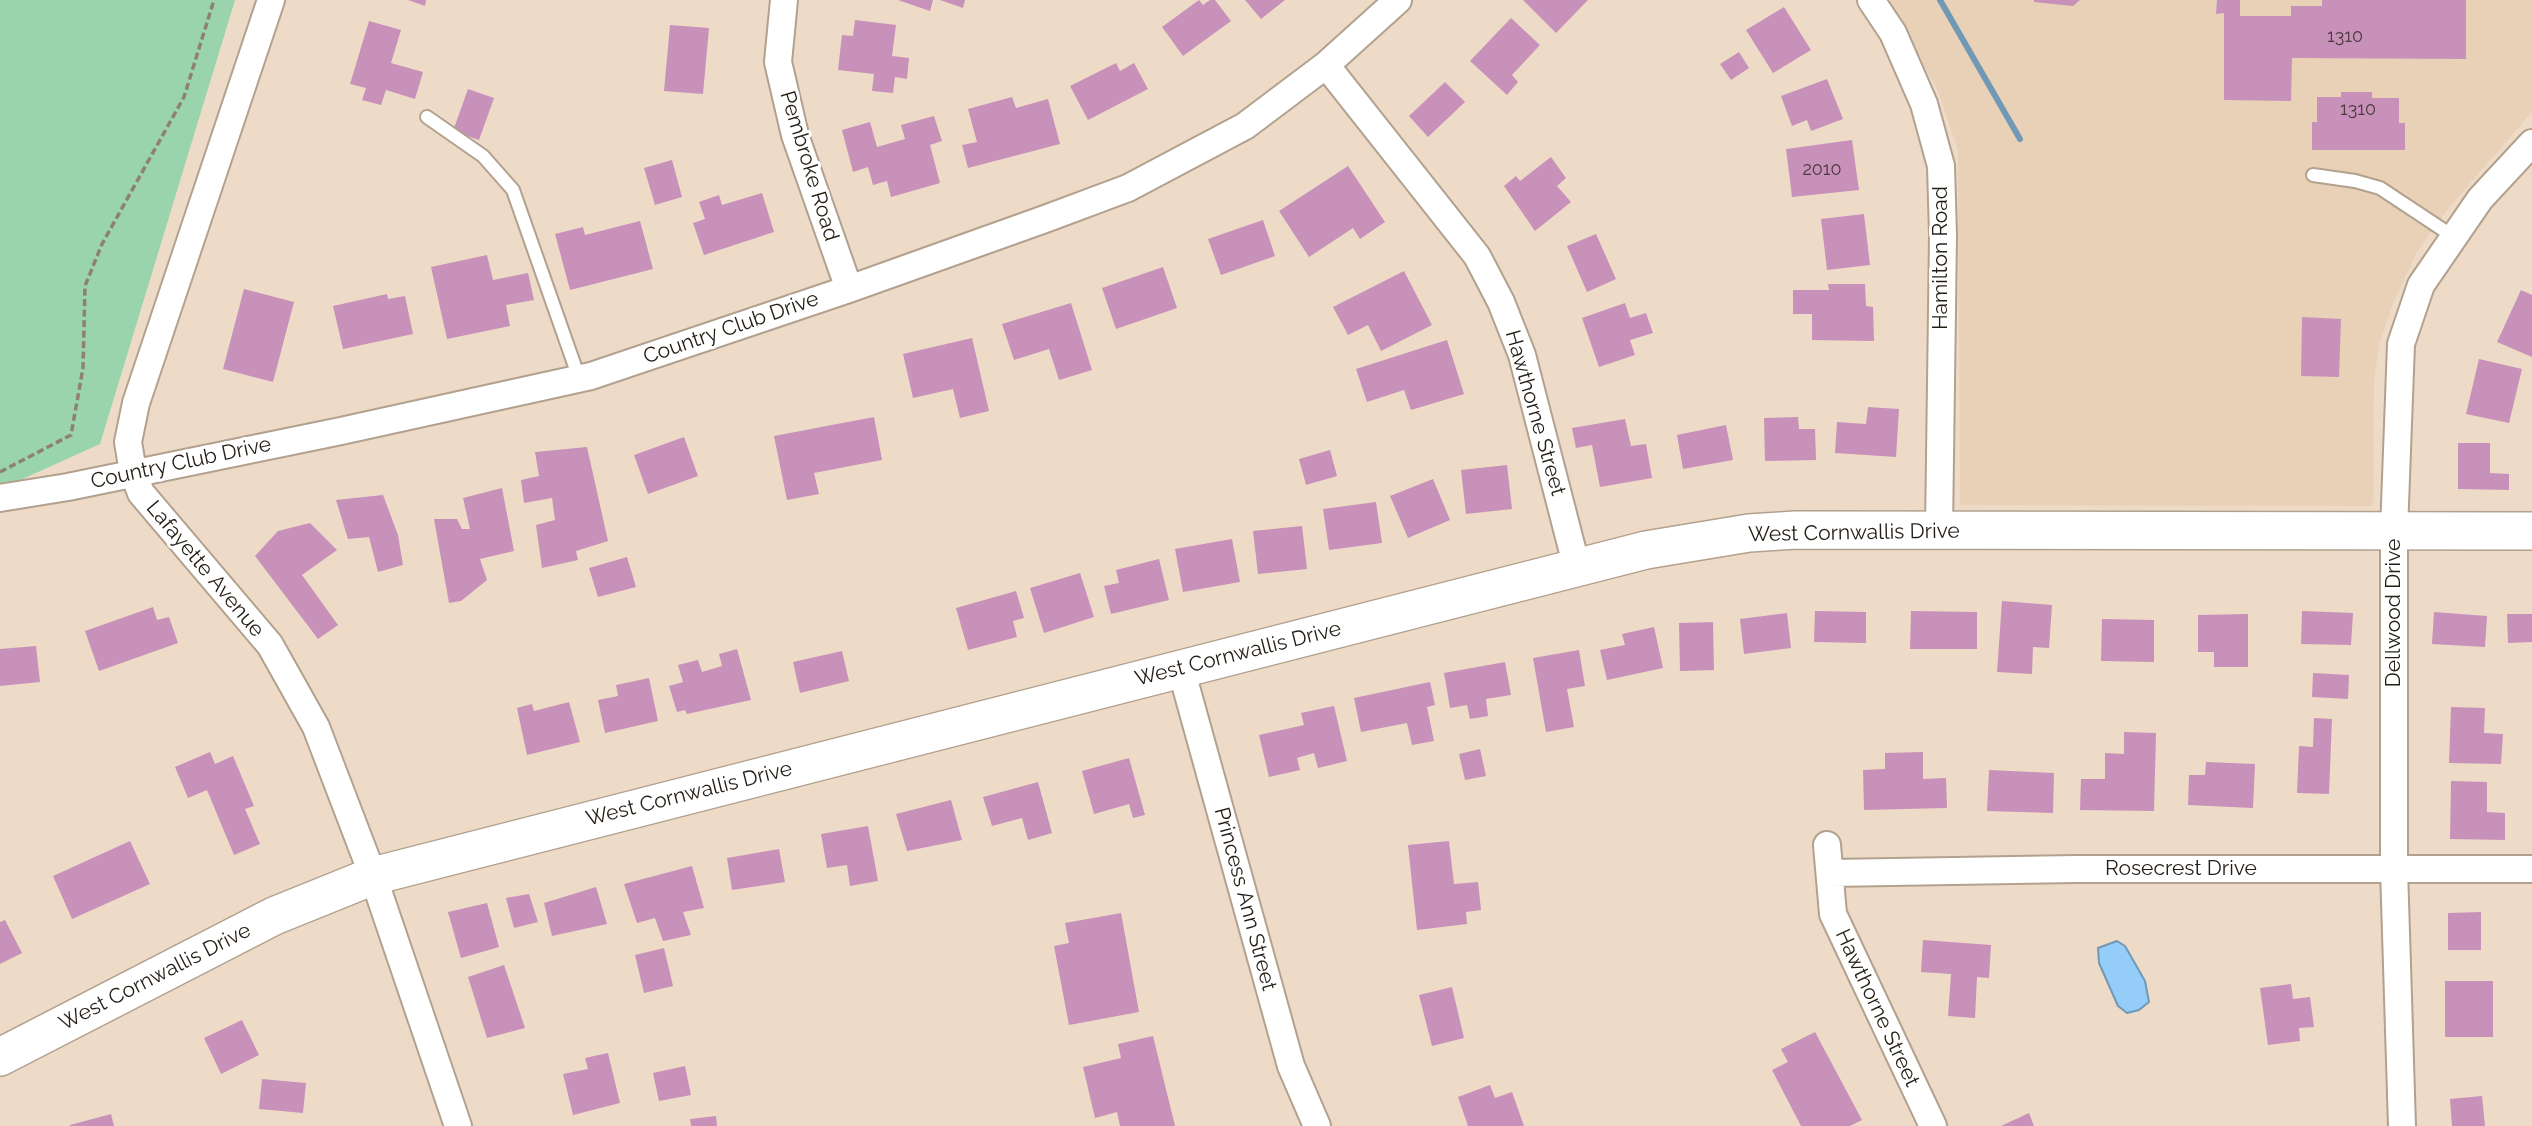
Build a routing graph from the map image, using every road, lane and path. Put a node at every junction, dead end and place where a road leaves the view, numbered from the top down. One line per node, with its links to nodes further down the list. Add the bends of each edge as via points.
1 (214, 0): 13 (path, via 184,97 102,244 85,286 83,368 71,435)
2 (271, 0): 14 (street, Lafayette Avenue, via 136,403 128,442)
3 (784, 0): 11 (street, Pembroke Road, via 778,62 795,135)
4 (1398, 0): 6 (street, Country Club Drive)
5 (1871, 0): 16 (street, Hamilton Road, via 1893,33 1924,104 1941,166)
6 (1326, 65): 11 (street, Country Club Drive, via 1245,126 1128,188); 19 (street, Hawthorne Street, via 1477,256 1501,302 1522,355)
7 (427, 117): 12 (lane, via 482,156 513,190)
8 (2532, 143): 10 (street, Dellwood Drive, via 2480,199)
9 (2313, 175): 10 (lane, via 2380,188)
10 (2454, 237): 17 (street, Dellwood Drive, via 2421,285 2401,344)
11 (849, 289): 12 (street, Country Club Drive)
12 (579, 378): 14 (street, Country Club Drive)
13 (0, 472)
14 (133, 472): 15 (street, Country Club Drive); 25 (street, Lafayette Avenue, via 141,494 270,645 316,727)
15 (0, 498)
16 (1939, 531): 17 (street, West Cornwallis Drive); 19 (street, West Cornwallis Drive, via 1749,533 1646,550)
17 (2394, 531): 18 (street, West Cornwallis Drive); 22 (street, Dellwood Drive)
18 (2532, 531)
19 (1577, 568): 20 (street, West Cornwallis Drive)
20 (1181, 669): 25 (street, West Cornwallis Drive); 28 (street, Princess Ann Street, via 1290,1066)
21 (1828, 845): 24 (street, Hawthorne Street)
22 (2394, 869): 23 (street, Rosecrest Drive); 24 (street, Rosecrest Drive); 30 (street, Dellwood Drive)
23 (2532, 869)
24 (1831, 873): 29 (street, Hawthorne Street, via 1833,914)
25 (373, 876): 26 (street, West Cornwallis Drive, via 274,916); 27 (street, Lafayette Avenue)
26 (0, 1057)
27 (458, 1126)
28 (1317, 1126)
29 (1933, 1126)
30 (2402, 1126)

